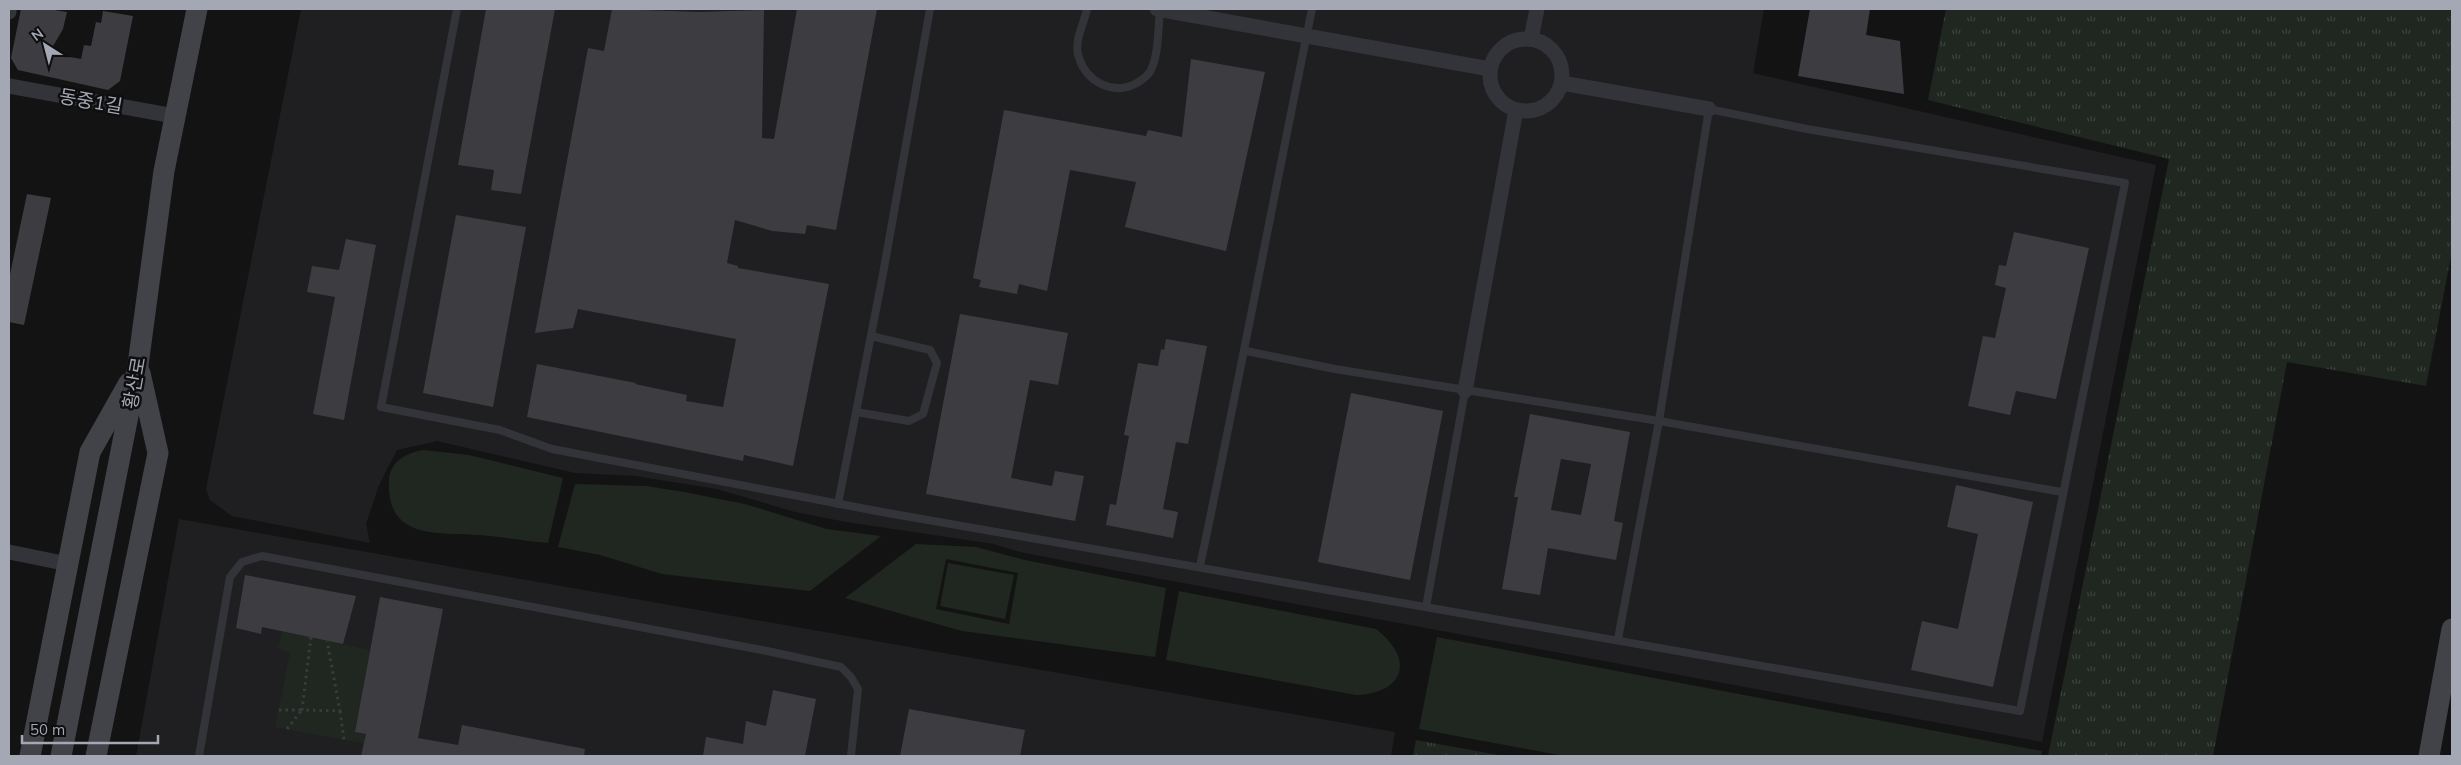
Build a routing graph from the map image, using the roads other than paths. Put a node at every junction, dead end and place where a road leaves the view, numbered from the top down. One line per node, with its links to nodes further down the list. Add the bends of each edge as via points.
1 (197, 9): 15 (main road, 황산로)
2 (457, 9): 23 (lane, via 382,406 500,430 552,449)
3 (930, 9): 16 (lane)
4 (1087, 9): 5 (lane, via 1078,56 1093,79 1104,86 1121,89 1144,79 1151,71)
5 (1159, 9): 8 (street)
6 (1312, 9): 8 (lane)
7 (1537, 9): 9 (street)
8 (1306, 35): 10 (street); 17 (lane)
9 (1532, 39): 10 (street, via 1510,43 1494,58); 11 (street, via 1553,50 1561,66)
10 (1490, 69): 14 (street, via 1493,90 1502,102)
11 (1562, 83): 13 (street); 14 (street, via 1557,94 1540,109)
12 (9, 86): 15 (street, 동중1길)
13 (1709, 109): 21 (lane); 22 (lane, via 1807,129 2125,183)
14 (1516, 110): 19 (street)
15 (174, 116): 18 (main road, 황산로)
16 (871, 336): 20 (lane); 20 (lane, via 930,350 937,363 923,414 909,421)
17 (1246, 351): 19 (lane); 26 (lane)
18 (138, 365): 25 (main road, via 90,452); 31 (main road, 황산로); 32 (main road, via 158,453)
19 (1465, 391): 21 (lane); 27 (lane)
20 (856, 412): 23 (lane)
21 (1659, 421): 22 (lane); 29 (lane)
22 (2062, 492): 29 (lane, via 2020,711)
23 (838, 504): 26 (lane)
24 (9, 552): 25 (street)
25 (68, 564): 30 (main road)
26 (1200, 566): 27 (lane)
27 (1426, 607): 29 (lane)
28 (2452, 630): 35 (main road)
29 (1618, 639)
30 (30, 756)
31 (61, 756)
32 (96, 756)
33 (199, 756): 34 (lane, via 230,577 242,562 262,556 842,667 858,689)
34 (851, 756)
35 (2429, 756)

